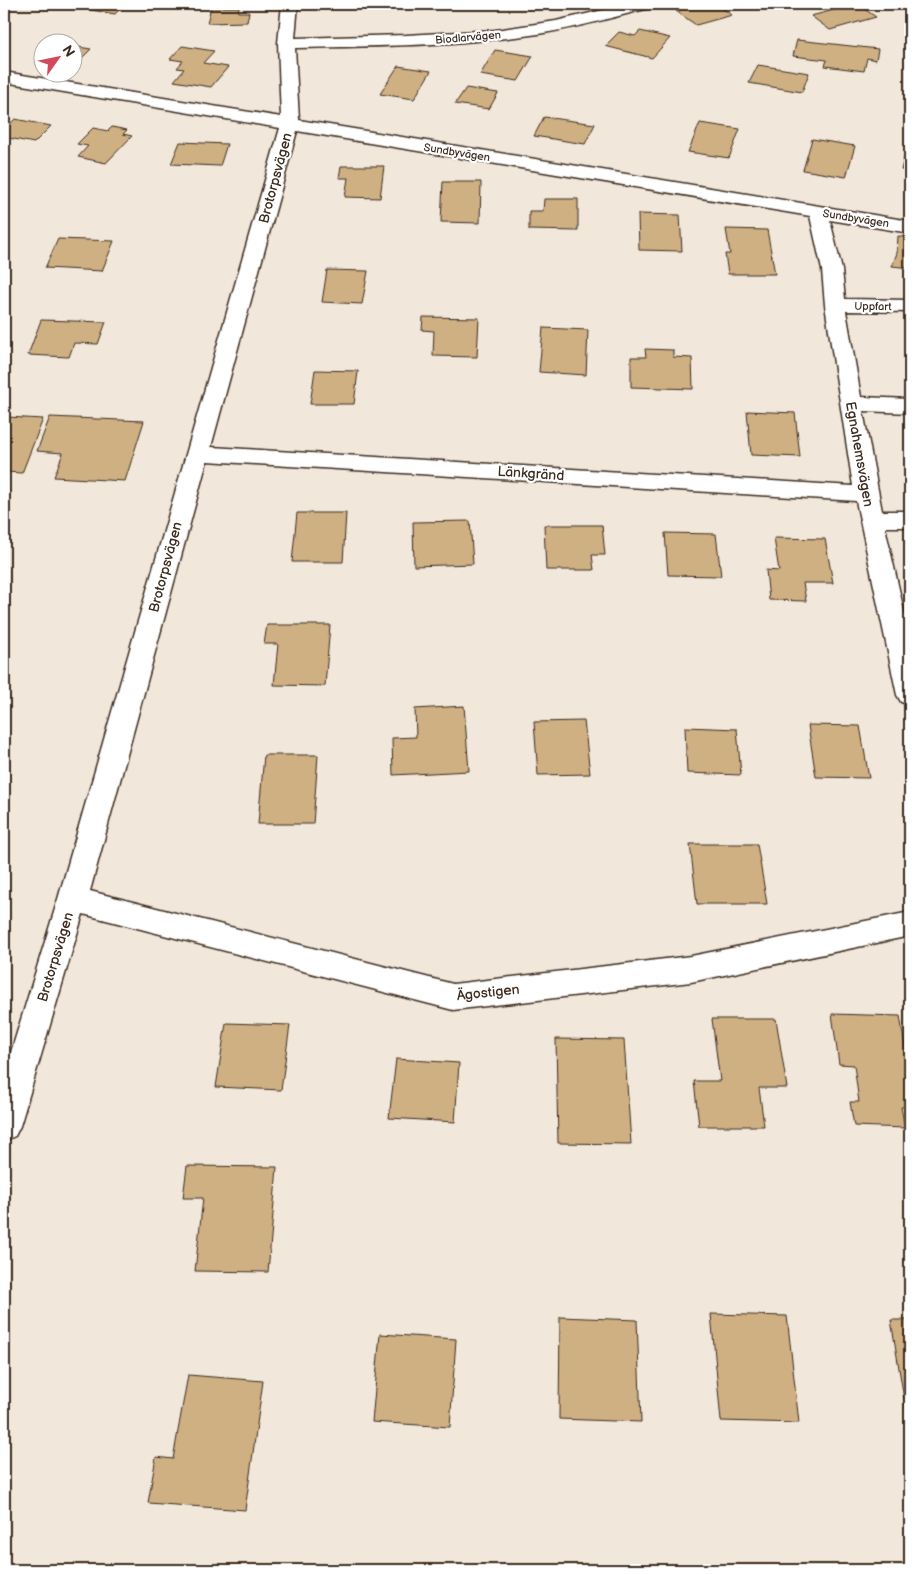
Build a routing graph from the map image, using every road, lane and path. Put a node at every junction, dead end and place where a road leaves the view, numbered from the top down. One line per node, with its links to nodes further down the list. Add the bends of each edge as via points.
1 (290, 4): 3 (street, Brotorpsvägen)
2 (647, 4): 3 (street, Biodlarvägen, via 552,26 475,37)
3 (286, 43): 5 (street, Brotorpsvägen)
4 (4, 77): 5 (street, Sundbyvägen)
5 (290, 124): 6 (street, Sundbyvägen); 12 (street, Brotorpsvägen)
6 (819, 213): 7 (street, Sundbyvägen); 8 (street, Egnahemsvägen, via 832,270)
7 (910, 227)
8 (835, 305): 9 (street, Uppfart); 10 (street, Egnahemsvägen)
9 (910, 306)
10 (851, 404): 11 (street); 13 (street, Egnahemsvägen)
11 (910, 406)
12 (197, 453): 13 (street, Länkgränd); 19 (street, Brotorpsvägen)
13 (866, 494): 14 (street, Egnahemsvägen)
14 (871, 519): 15 (street); 16 (street, Egnahemsvägen)
15 (910, 519)
16 (901, 612): 17 (street, Egnahemsvägen)
17 (905, 645): 18 (street, Egnahemsvägen)
18 (910, 695)
19 (73, 899): 20 (street, Ägostigen, via 453,997 691,969); 21 (street, Brotorpsvägen)
20 (910, 924)
21 (4, 1126)

